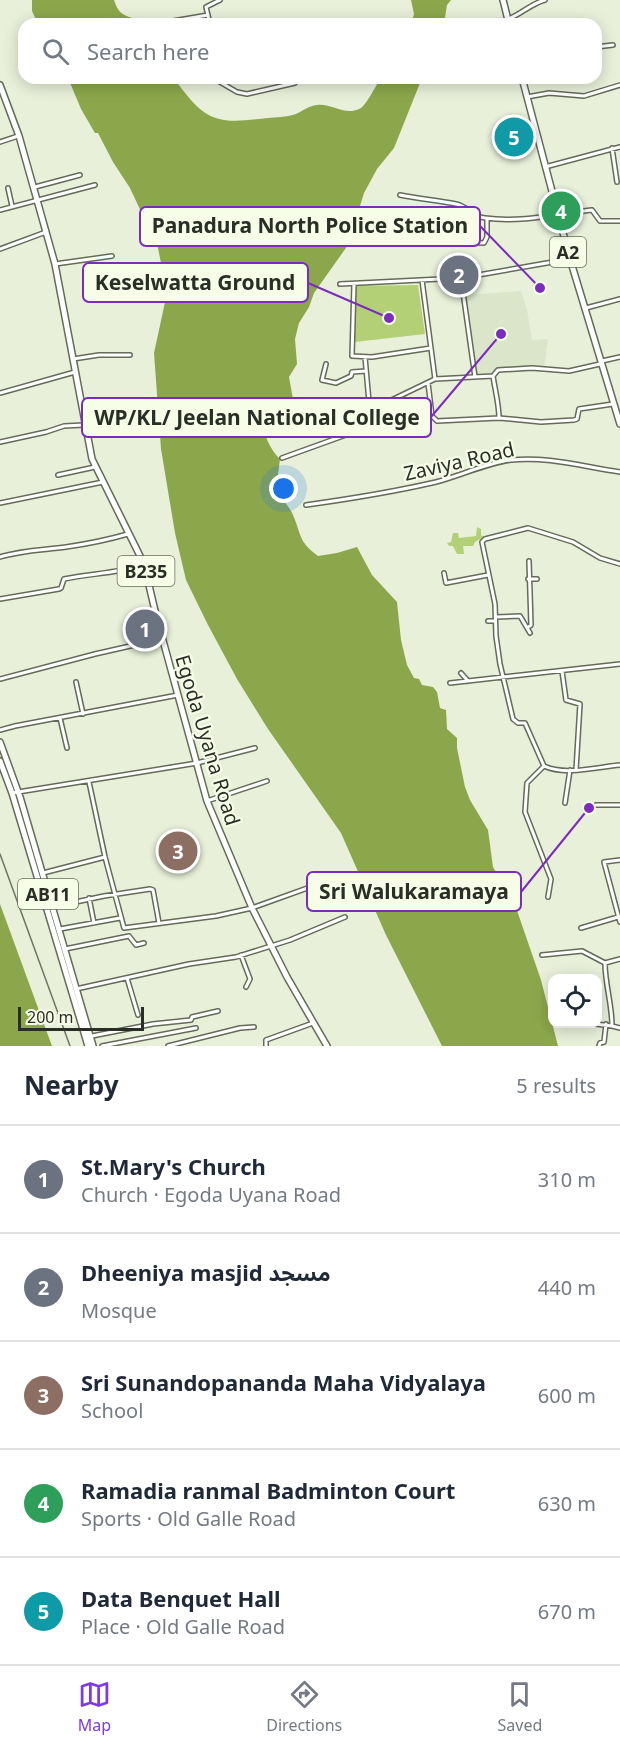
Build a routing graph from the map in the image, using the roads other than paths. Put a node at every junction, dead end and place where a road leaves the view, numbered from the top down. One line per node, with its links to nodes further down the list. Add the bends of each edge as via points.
1 (220, 0): 4 (street, via 206,7)
2 (503, 0): 7 (main road)
3 (545, 0): 8 (street)
4 (208, 15): 5 (street); 6 (street)
5 (190, 18)
6 (209, 18)
7 (507, 18)
8 (514, 18)
9 (613, 45): 10 (street)
10 (602, 47)
11 (226, 84): 12 (street, via 247,94)
12 (291, 84)
13 (524, 84): 16 (main road, A2)
14 (0, 85): 17 (main road, Egoda Uyana Road / B235)
15 (620, 85): 16 (street, via 584,96 549,93)
16 (527, 97): 21 (main road, A2)
17 (19, 136): 18 (street); 25 (main road, Egoda Uyana Road / B235)
18 (0, 142)
19 (620, 147): 20 (street)
20 (612, 148): 21 (street); 23 (street)
21 (545, 166): 31 (main road, A2)
22 (80, 175): 25 (street)
23 (617, 182)
24 (95, 184): 28 (street)
25 (35, 187): 28 (main road, Egoda Uyana Road / B235)
26 (8, 188): 29 (street)
27 (400, 195): 32 (street, via 455,203)
28 (39, 200): 29 (street); 34 (main road, Egoda Uyana Road / B235)
29 (12, 207): 30 (street)
30 (0, 210)
31 (558, 214): 32 (street); 33 (street, via 592,210 600,221); 38 (main road, A2)
32 (487, 218): 35 (street, via 484,243)
33 (620, 221)
34 (47, 232): 36 (street); 39 (main road, Egoda Uyana Road / B235)
35 (436, 241)
36 (0, 249)
37 (112, 256): 39 (street)
38 (570, 259): 40 (street); 45 (main road, A2)
39 (55, 264): 50 (main road, Egoda Uyana Road / B235)
40 (461, 278): 41 (street); 56 (street)
41 (422, 280): 43 (street); 46 (street)
42 (340, 284): 43 (street)
43 (354, 284): 48 (street, via 352,356)
44 (620, 299): 45 (street)
45 (586, 308): 51 (main road, A2)
46 (431, 348): 48 (street); 57 (street)
47 (130, 356): 50 (street)
48 (365, 357): 53 (street)
49 (620, 357): 51 (street)
50 (73, 359): 54 (main road, Egoda Uyana Road / B235)
51 (602, 363): 55 (street, via 569,371 498,370); 61 (main road, A2)
52 (326, 364): 53 (street, via 322,380 336,383 352,372)
53 (366, 371): 60 (street)
54 (75, 372): 59 (street); 64 (main road, Egoda Uyana Road / B235)
55 (494, 376): 56 (street); 62 (street)
56 (476, 377): 57 (street)
57 (435, 379): 58 (street)
58 (428, 383): 60 (street, via 375,408); 62 (street, via 433,420)
59 (0, 393)
60 (369, 402): 66 (street, via 354,402 354,432)
61 (614, 404): 62 (street, via 579,409 574,420); 63 (main road, A2)
62 (499, 418)
63 (620, 424)
64 (84, 425): 65 (street); 67 (main road, Egoda Uyana Road / B235)
65 (0, 442)
66 (282, 458)
67 (95, 467): 69 (street); 70 (main road, Egoda Uyana Road / B235)
68 (620, 472): 72 (street, Zaviya Road, via 561,461 510,460 439,481)
69 (58, 475)
70 (103, 482): 71 (street); 73 (main road, Egoda Uyana Road / B235)
71 (0, 503)
72 (306, 506)
73 (130, 533): 74 (street, via 105,541); 76 (main road, Egoda Uyana Road / B235)
74 (0, 557)
75 (529, 561): 80 (street)
76 (144, 564): 82 (street, via 125,571 64,579 59,589); 89 (main road, Egoda Uyana Road / B235)
77 (620, 564): 79 (street, via 600,558 573,542 528,528 482,542)
78 (444, 573): 79 (street, via 446,583)
79 (488, 575): 83 (street)
80 (528, 579): 81 (street); 85 (street)
81 (537, 579)
82 (0, 599)
83 (496, 619): 84 (street); 87 (street, via 520,616); 93 (street)
84 (488, 621)
85 (531, 625): 86 (street); 87 (street)
86 (537, 626)
87 (526, 628): 88 (street)
88 (530, 633)
89 (162, 639): 94 (street); 98 (main road, Egoda Uyana Road / B235)
90 (620, 664): 91 (street)
91 (562, 671): 93 (street); 110 (street, via 566,700 580,704)
92 (460, 673): 95 (street)
93 (503, 677): 95 (street); 108 (street, via 513,719 525,723)
94 (0, 679)
95 (468, 681): 97 (street)
96 (76, 682): 99 (street)
97 (450, 683)
98 (178, 695): 99 (street); 106 (main road, Egoda Uyana Road / B235)
99 (83, 714): 100 (street)
100 (60, 718): 101 (street); 103 (street)
101 (0, 730)
102 (0, 742): 113 (main road, AB11)
103 (67, 748)
104 (255, 748): 106 (street)
105 (0, 761): 113 (main road, AB11)
106 (197, 764): 112 (street); 114 (main road, Egoda Uyana Road / B235)
107 (620, 765): 110 (street)
108 (544, 766): 109 (street); 123 (street, via 527,783 525,812 551,879)
109 (570, 770): 110 (street); 115 (street)
110 (576, 770)
111 (267, 781): 114 (street)
112 (89, 782): 113 (street); 118 (street)
113 (15, 793): 120 (main road, AB11); 155 (main road, AB11)
114 (207, 801): 126 (main road, Egoda Uyana Road / B235)
115 (565, 803)
116 (596, 805): 117 (street)
117 (620, 805)
118 (105, 857): 120 (street); 122 (street)
119 (620, 860): 128 (street, via 604,862)
120 (42, 873): 125 (main road, AB11)
121 (327, 881): 126 (street)
122 (114, 895): 124 (street); 129 (street); 132 (street, via 153,890)
123 (548, 897)
124 (89, 898): 125 (street); 131 (street)
125 (52, 907): 134 (main road, AB11)
126 (252, 908): 132 (street); 136 (main road, Egoda Uyana Road / B235)
127 (345, 917): 136 (street)
128 (618, 917): 130 (street); 133 (street)
129 (120, 918): 131 (street); 132 (street, via 124,928)
130 (620, 922)
131 (94, 923): 134 (street)
132 (159, 923)
133 (581, 928)
134 (59, 929): 137 (main road, AB11)
135 (144, 943): 137 (street, via 136,945 129,936)
136 (272, 946): 138 (street); 147 (main road, Egoda Uyana Road / B235)
137 (64, 949): 144 (main road, AB11)
138 (241, 955): 142 (street); 143 (street, via 250,979)
139 (542, 955): 141 (street, via 582,951)
140 (620, 958): 141 (street)
141 (605, 963): 150 (street)
142 (127, 978): 144 (street); 146 (street)
143 (246, 987)
144 (76, 989): 154 (main road, AB11)
145 (218, 1011): 154 (street, via 183,1022)
146 (138, 1015)
147 (314, 1023): 159 (street, via 266,1040); 160 (main road, Egoda Uyana Road / B235)
148 (602, 1024): 149 (street)
149 (606, 1024): 150 (street); 161 (street, via 604,1042)
150 (612, 1026): 153 (street)
151 (196, 1028): 157 (street)
152 (254, 1028): 158 (street)
153 (620, 1028)
154 (92, 1036): 156 (main road, AB11)
155 (88, 1046)
156 (93, 1046)
157 (102, 1046)
158 (168, 1046)
159 (266, 1046)
160 (327, 1046)
161 (599, 1046)

